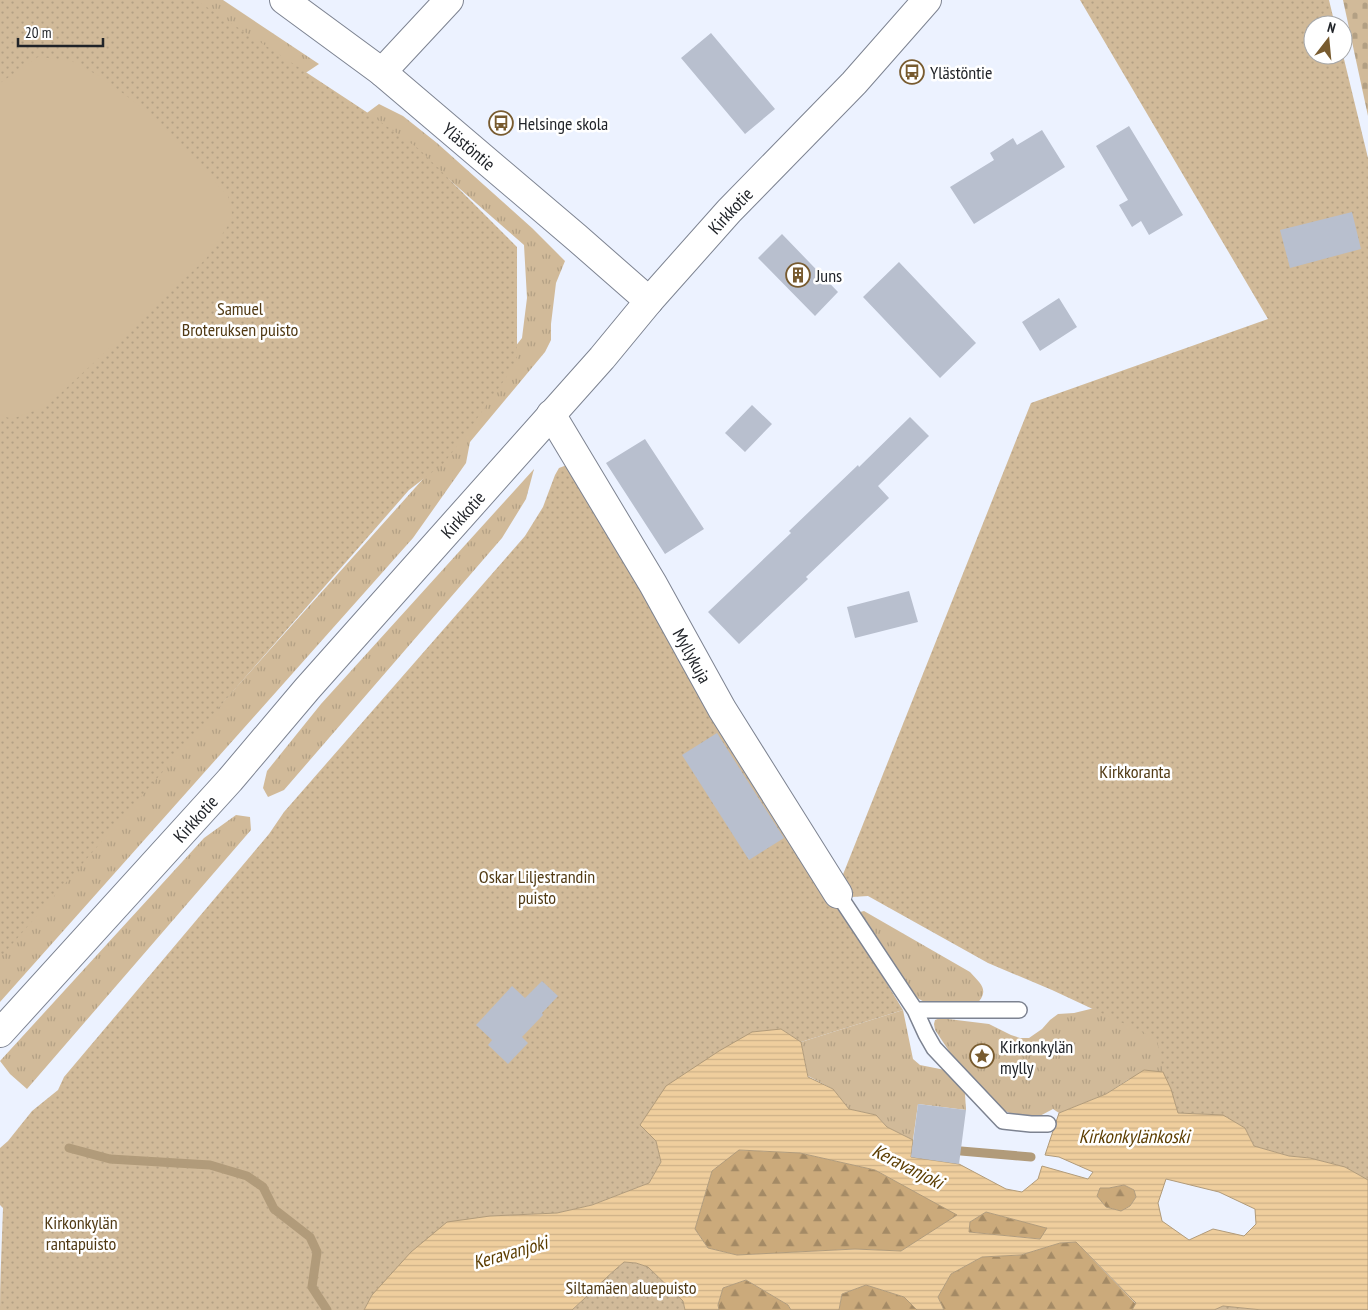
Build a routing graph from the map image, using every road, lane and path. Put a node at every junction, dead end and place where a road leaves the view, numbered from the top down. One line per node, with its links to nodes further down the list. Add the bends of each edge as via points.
1 (284, 0): 4 (street, Ylästöntie)
2 (449, 0): 4 (street)
3 (927, 0): 5 (street, Kirkkotie, via 854,83 729,211)
4 (382, 72): 5 (street, Ylästöntie)
5 (649, 301): 6 (street, Kirkkotie)
6 (551, 414): 7 (street, Myllykuja, via 653,584 722,709); 10 (street, Kirkkotie, via 230,780)
7 (838, 894): 8 (lane)
8 (915, 1010): 9 (lane); 11 (lane, via 934,1048 1003,1121)
9 (1019, 1010)
10 (0, 1032)
11 (1048, 1124)

